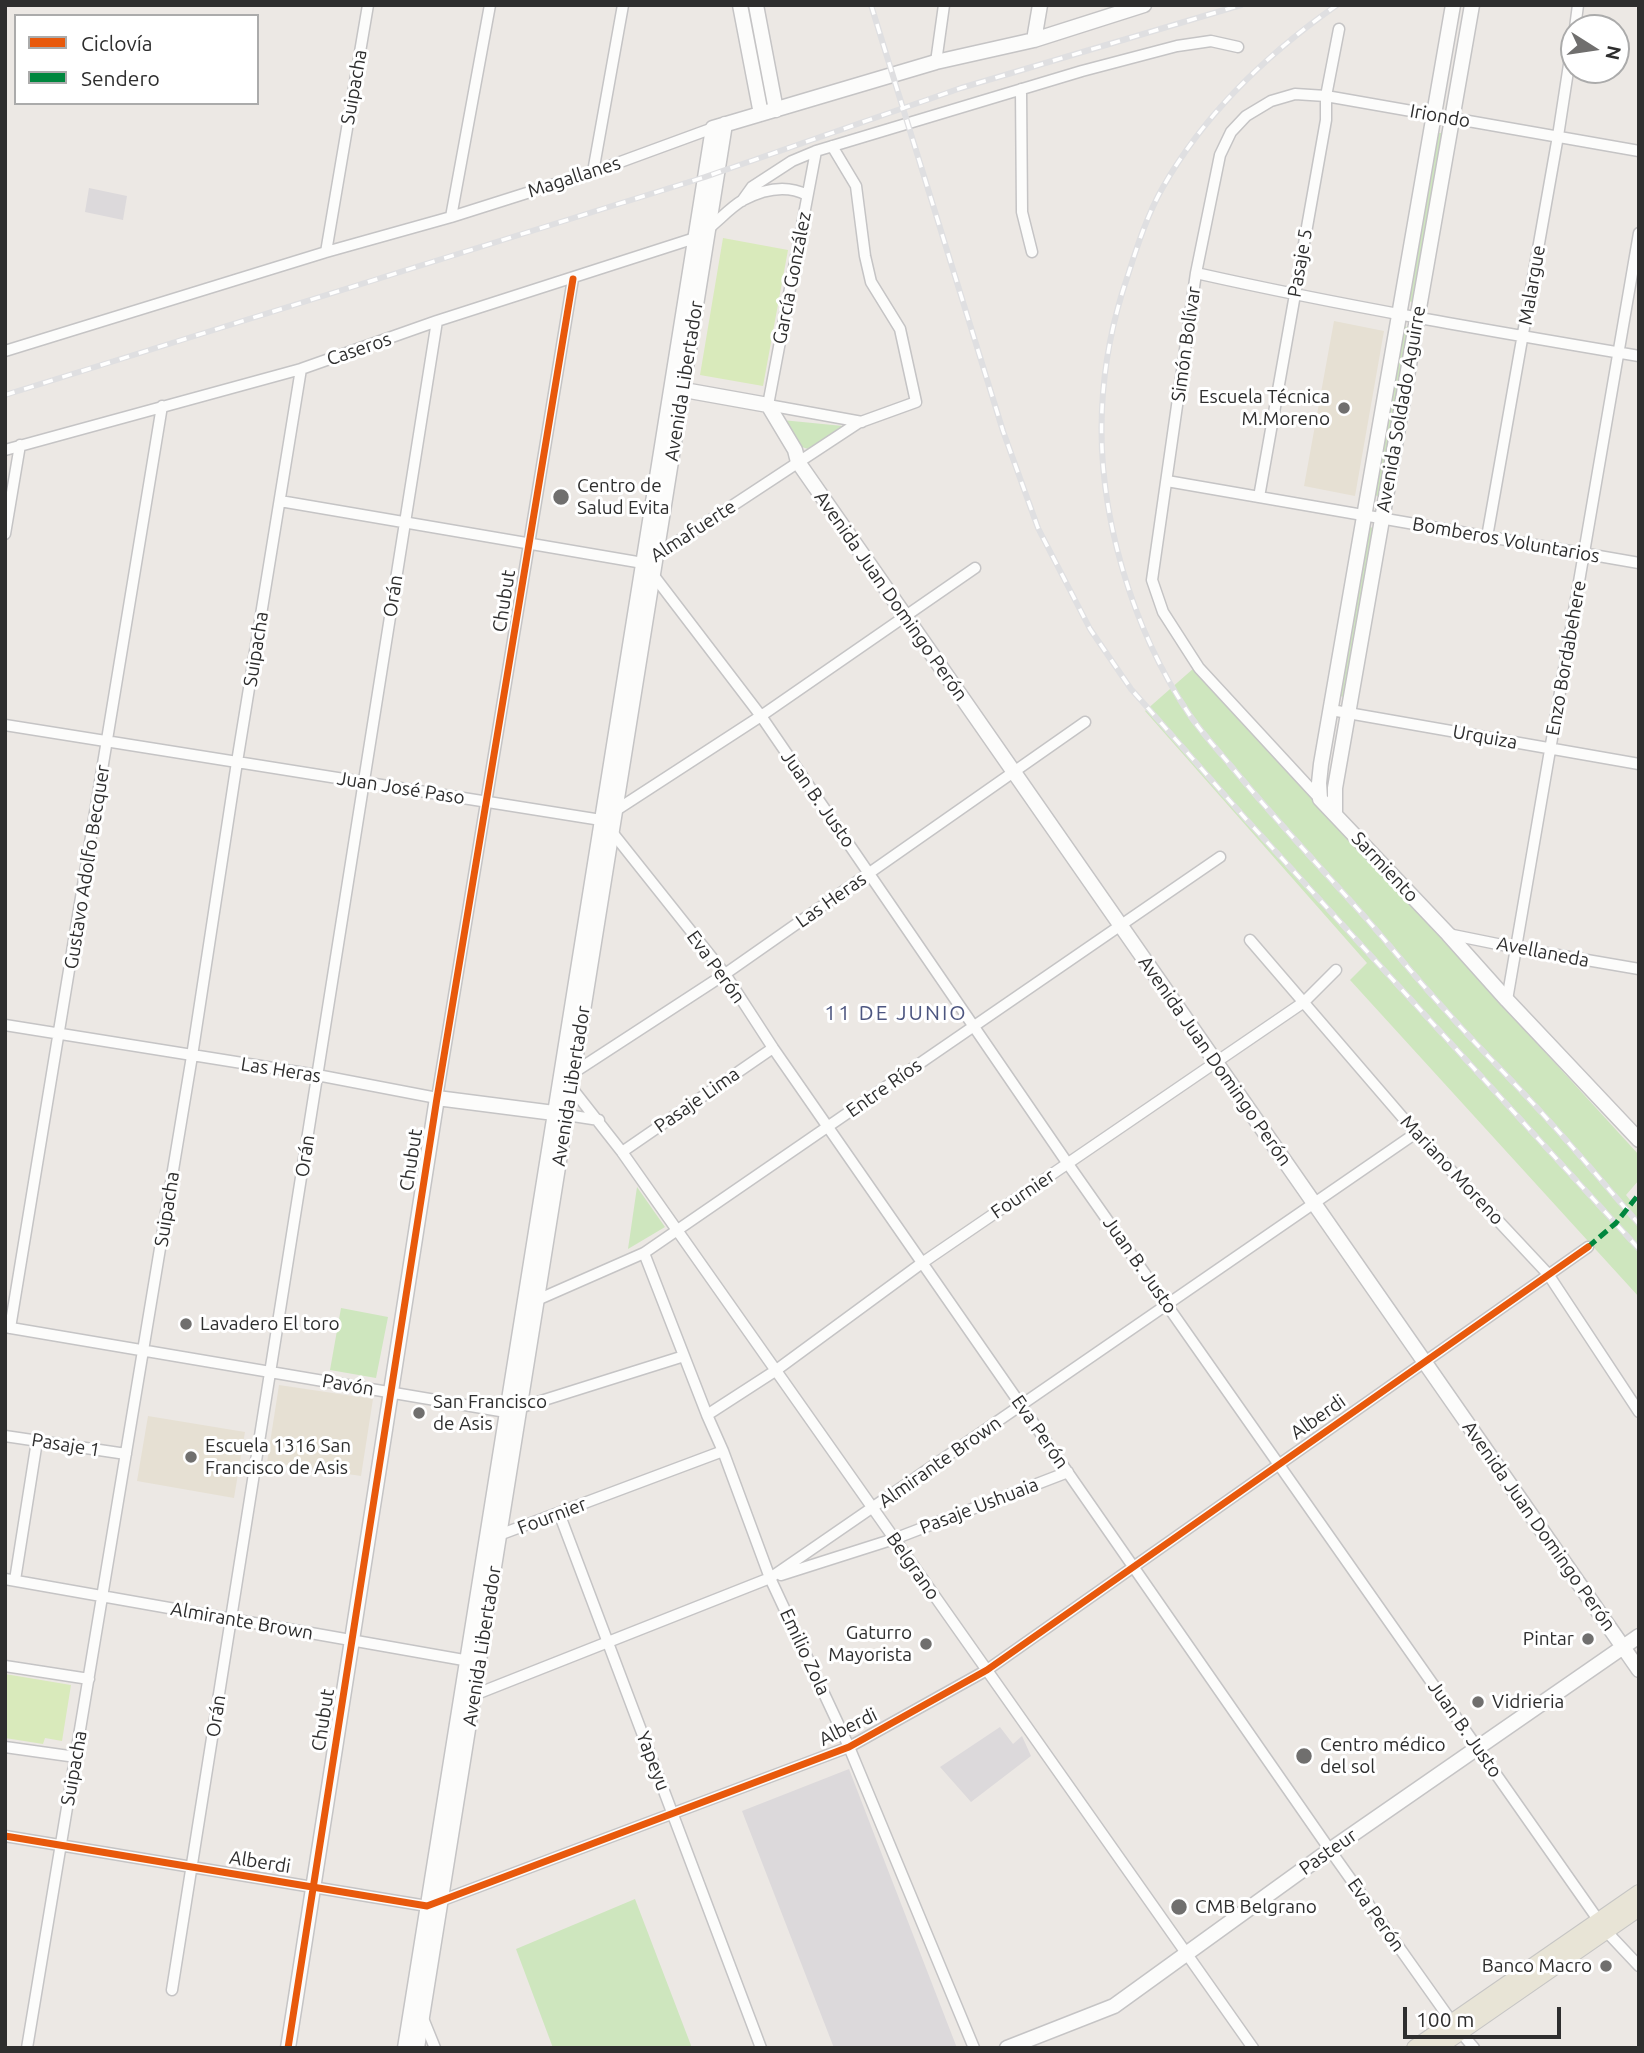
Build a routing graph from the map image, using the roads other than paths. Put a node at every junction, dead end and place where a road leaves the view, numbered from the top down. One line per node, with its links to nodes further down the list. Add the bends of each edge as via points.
1 (368, 5): 34 (street, Suipacha)
2 (490, 5): 31 (street)
3 (623, 5): 28 (street)
4 (740, 5): 19 (main road)
5 (756, 5): 18 (main road)
6 (944, 5): 14 (street)
7 (1040, 5): 12 (main road)
8 (1143, 5): 12 (main road, Magallanes)
9 (1453, 5): 20 (main road, Avenida Soldado Aguirre)
10 (1472, 5): 22 (main road, Avenida Soldado Aguirre)
11 (1339, 29): 17 (street, Pasaje 5)
12 (1034, 40): 14 (main road, Magallanes)
13 (1238, 47): 16 (street, via 1212,41 1177,46)
14 (936, 62): 18 (main road, Magallanes)
15 (1566, 84): 24 (street, Malargue)
16 (1021, 89): 25 (street); 35 (street, via 1022,212)
17 (1326, 96): 20 (street, Iriondo); 21 (street, Iriondo, via 1295,94); 38 (street, Pasaje 5, via 1326,120)
18 (776, 110): 19 (main road, Magallanes)
19 (761, 114): 23 (main road, Magallanes)
20 (1434, 114): 22 (street, Iriondo); 39 (main road, Avenida Soldado Aguirre)
21 (1245, 116): 36 (street, Simón Bolívar, via 1220,155)
22 (1452, 117): 24 (street, Iriondo); 40 (main road, Avenida Soldado Aguirre)
23 (719, 126): 28 (street, Magallanes); 33 (main road, Avenida Libertador)
24 (1558, 136): 27 (street, Iriondo); 42 (street, Malargue)
25 (832, 146): 26 (street); 50 (street, Almafuerte, via 856,186 871,282 900,329 916,402)
26 (816, 151): 29 (street, García González); 30 (street, via 752,187)
27 (1639, 151)
28 (593, 172): 31 (street, Magallanes)
29 (807, 195): 30 (street, via 794,188 772,189); 48 (street, García González)
30 (742, 201): 33 (street)
31 (451, 217): 34 (street, Magallanes)
32 (1639, 233): 44 (street, Enzo Bordabehere)
33 (701, 234): 37 (street, Caseros); 47 (main road, Avenida Libertador)
34 (326, 252): 43 (street, Magallanes)
35 (1032, 252)
36 (1196, 273): 38 (street); 54 (street, Simón Bolívar)
37 (573, 278): 41 (street, Caseros); 62 (street, Chubut)
38 (1294, 295): 39 (street); 55 (street, Pasaje 5)
39 (1399, 315): 40 (street); 57 (main road, Avenida Soldado Aguirre)
40 (1417, 318): 42 (street); 58 (main road, Avenida Soldado Aguirre)
41 (437, 321): 46 (street, Caseros); 59 (street, Orán)
42 (1523, 335): 44 (street); 61 (street, Malargue)
43 (5, 351)
44 (1618, 352): 45 (street); 63 (street, Enzo Bordabehere)
45 (1639, 356)
46 (301, 369): 49 (street, Caseros); 56 (street, Suipacha)
47 (677, 389): 48 (main road); 64 (main road, Avenida Libertador)
48 (768, 405): 50 (street); 53 (main road, Avenida Juan Domingo Perón)
49 (162, 406): 51 (street, Caseros); 75 (street, Gustavo Adolfo Becquer)
50 (862, 422): 53 (street, Almafuerte)
51 (20, 445): 52 (street, Caseros); 60 (street)
52 (5, 450)
53 (800, 456): 64 (street, Almafuerte); 69 (main road, Avenida Juan Domingo Perón)
54 (1167, 481): 55 (street, Bomberos Voluntarios); 68 (street, Simón Bolívar)
55 (1259, 497): 57 (street, Bomberos Voluntarios)
56 (280, 502): 59 (street, Almafuerte); 77 (street, Suipacha)
57 (1364, 516): 58 (street, Bomberos Voluntarios); 70 (main road, Avenida Soldado Aguirre)
58 (1382, 519): 61 (street, Bomberos Voluntarios); 71 (main road, Avenida Soldado Aguirre)
59 (405, 523): 62 (street, Almafuerte); 80 (street, Orán)
60 (5, 534)
61 (1487, 537): 63 (street, Bomberos Voluntarios)
62 (530, 544): 64 (street, Almafuerte); 82 (street, Chubut)
63 (1584, 554): 65 (street, Bomberos Voluntarios); 76 (street, Enzo Bordabehere)
64 (649, 560): 67 (main road, Avenida Libertador); 85 (main road, Avenida Libertador)
65 (1639, 563)
66 (975, 568): 69 (street)
67 (653, 575): 72 (street, Juan B. Justo); 83 (main road, Avenida Libertador)
68 (1152, 580): 81 (street, Sarmiento, via 1163,612 1199,668)
69 (909, 613): 72 (street); 79 (main road, Avenida Juan Domingo Perón)
70 (1331, 710): 71 (street, Urquiza); 81 (main road, Avenida Soldado Aguirre)
71 (1348, 713): 76 (street, Urquiza); 84 (main road, Avenida Soldado Aguirre)
72 (761, 716): 83 (street); 87 (street, Juan B. Justo)
73 (1084, 722): 79 (street, Las Heras)
74 (5, 725): 75 (street, Juan José Paso)
75 (108, 741): 77 (street, Juan José Paso); 99 (street, Gustavo Adolfo Becquer)
76 (1550, 748): 78 (street, Urquiza); 91 (street, Enzo Bordabehere)
77 (237, 762): 80 (street, Juan José Paso); 101 (street, Suipacha)
78 (1639, 764)
79 (1017, 769): 87 (street, Las Heras); 88 (main road, Avenida Juan Domingo Perón)
80 (364, 782): 82 (street, Juan José Paso); 103 (street, Orán)
81 (1320, 799): 84 (main road, Sarmiento)
82 (487, 802): 85 (street, Juan José Paso); 105 (street, Chubut)
83 (615, 812): 85 (main road, Avenida Libertador)
84 (1335, 813): 89 (main road, Sarmiento)
85 (607, 825): 94 (street, Eva Perón); 104 (main road, Avenida Libertador); 106 (main road, Avenida Libertador)
86 (1220, 857): 88 (street, Entre Ríos)
87 (869, 873): 94 (street, Las Heras); 98 (street, Juan B. Justo)
88 (1125, 923): 98 (street, Entre Ríos); 102 (main road, Avenida Juan Domingo Perón)
89 (1448, 934): 91 (street, Avellaneda); 95 (main road, Sarmiento)
90 (1250, 940): 96 (street, Mariano Moreno)
91 (1517, 948): 92 (street, Avellaneda); 95 (street, Enzo Bordabehere)
92 (1639, 969)
93 (1336, 970): 96 (street, Fournier)
94 (725, 974): 100 (street, Eva Perón); 104 (street, Las Heras)
95 (1507, 1000): 110 (main road, Sarmiento)
96 (1304, 1002): 102 (street, Fournier); 109 (street, Mariano Moreno)
97 (5, 1025): 99 (street, Las Heras)
98 (975, 1026): 108 (street, Entre Ríos); 112 (street, Juan B. Justo)
99 (59, 1034): 101 (street, Las Heras); 121 (street, Gustavo Adolfo Becquer)
100 (773, 1048): 108 (street, Eva Perón); 111 (street, Pasaje Lima)
101 (192, 1056): 103 (street, Las Heras); 122 (street, Suipacha)
102 (1219, 1060): 112 (street, Fournier); 113 (main road, Avenida Juan Domingo Perón)
103 (317, 1075): 105 (street, Las Heras); 125 (street, Orán)
104 (572, 1080): 106 (main road, Avenida Libertador); 107 (street, Belgrano)
105 (437, 1098): 106 (main road, Las Heras); 127 (main road, Chubut)
106 (560, 1114): 107 (street, Las Heras); 119 (main road, Avenida Libertador); 129 (main road, Avenida Libertador)
107 (598, 1120): 111 (street, Belgrano)
108 (828, 1127): 114 (street, Entre Ríos); 117 (street, Eva Perón)
109 (1416, 1133): 113 (street, Almirante Brown); 118 (street, Mariano Moreno)
110 (1639, 1140)
111 (622, 1152): 114 (street, Belgrano)
112 (1068, 1164): 117 (street, Fournier); 120 (street, Juan B. Justo)
113 (1318, 1201): 120 (street, Almirante Brown); 124 (main road, Avenida Juan Domingo Perón)
114 (676, 1231): 116 (street, Entre Ríos); 126 (street, Belgrano)
115 (1588, 1247): 118 (street, Alberdi)
116 (644, 1254): 119 (street, Entre Ríos); 123 (street, Emilio Zola)
117 (922, 1264): 126 (street, Fournier); 128 (street, Eva Perón)
118 (1548, 1274): 124 (street, Alberdi); 130 (street, Mariano Moreno)
119 (537, 1300): 129 (main road, Avenida Libertador)
120 (1168, 1305): 128 (street, Almirante Brown); 136 (street, Juan B. Justo)
121 (8, 1328): 122 (street, Pavón)
122 (143, 1351): 125 (street, Pavón); 135 (street, Suipacha)
123 (684, 1356): 129 (street, Pavón); 131 (street, Emilio Zola)
124 (1428, 1359): 136 (street, Alberdi); 149 (main road, Avenida Juan Domingo Perón)
125 (271, 1371): 127 (street, Pavón); 146 (street, Orán)
126 (775, 1371): 131 (street, Fournier); 138 (street, Belgrano)
127 (390, 1392): 129 (street, Pavón); 147 (main road, Chubut)
128 (1022, 1405): 137 (street, Eva Perón); 138 (street, Almirante Brown)
129 (513, 1410): 140 (main road, Avenida Libertador); 151 (main road, Avenida Libertador)
130 (1639, 1412)
131 (707, 1415): 134 (street, Emilio Zola)
132 (5, 1436): 133 (street, Pasaje 1)
133 (37, 1441): 135 (street, Pasaje 1); 144 (street)
134 (723, 1451): 139 (street, Fournier); 143 (street, Emilio Zola)
135 (126, 1454): 145 (street, Suipacha)
136 (1279, 1464): 142 (street, Alberdi); 159 (street, Juan B. Justo)
137 (1068, 1472): 141 (street, Pasaje Ushuaia); 142 (street, Eva Perón)
138 (873, 1509): 141 (street, Belgrano); 143 (street, Almirante Brown)
139 (559, 1513): 140 (street, Fournier); 148 (street, Yapeyu)
140 (499, 1535): 151 (main road, Avenida Libertador)
141 (894, 1539): 143 (street, Pasaje Ushuaia); 153 (street, Belgrano)
142 (1133, 1566): 153 (street, Alberdi); 164 (street, Eva Perón)
143 (770, 1578): 148 (street, Almirante Brown); 158 (street, Emilio Zola)
144 (10, 1579): 145 (street, Almirante Brown)
145 (102, 1596): 146 (street, Almirante Brown); 155 (street, Suipacha)
146 (231, 1619): 147 (street, Almirante Brown); 165 (street, Orán)
147 (352, 1640): 151 (street, Almirante Brown); 166 (main road, Chubut)
148 (608, 1642): 156 (street, Almirante Brown); 161 (street, Yapeyu)
149 (1630, 1642): 150 (main road, Avenida Juan Domingo Perón); 154 (main road, Avenida Juan Domingo Perón); 159 (main road, Pasteur)
150 (1639, 1656)
151 (473, 1662): 156 (main road, Avenida Libertador)
152 (5, 1666): 155 (street)
153 (987, 1670): 158 (street, Alberdi); 171 (street, Belgrano)
154 (1639, 1670)
155 (89, 1679): 160 (street, Suipacha)
156 (468, 1694): 168 (main road, Avenida Libertador)
157 (5, 1747): 160 (street)
158 (849, 1747): 161 (street, Alberdi); 182 (street, Emilio Zola)
159 (1478, 1748): 164 (main road, Pasteur); 170 (street, Juan B. Justo)
160 (76, 1758): 163 (street, Suipacha)
161 (673, 1813): 168 (street, Alberdi); 181 (street, Yapeyu)
162 (5, 1836): 163 (street, Alberdi)
163 (60, 1845): 165 (street, Alberdi); 176 (street, Suipacha)
164 (1330, 1850): 171 (main road, Pasteur); 175 (street, Eva Perón)
165 (192, 1867): 166 (street, Alberdi); 173 (street, Orán)
166 (313, 1887): 168 (street, Alberdi); 177 (main road, Chubut)
167 (1639, 1893): 170 (main road)
168 (434, 1903): 174 (main road, Avenida Libertador)
169 (1639, 1908): 170 (main road)
170 (1603, 1926): 172 (street, Juan B. Justo); 175 (main road)
171 (1186, 1952): 183 (main road, Pasteur, via 1114,2006); 184 (street, Belgrano)
172 (1639, 1966)
173 (172, 1990)
174 (417, 2012): 178 (main road, Avenida Libertador); 179 (main road, Avenida Libertador); 180 (street)
175 (1456, 2027): 185 (main road); 186 (main road); 187 (street, Eva Perón)
176 (27, 2048)
177 (288, 2048)
178 (405, 2048)
179 (417, 2048)
180 (435, 2048)
181 (761, 2048)
182 (975, 2048)
183 (1007, 2048)
184 (1253, 2048)
185 (1415, 2048)
186 (1437, 2048)
187 (1474, 2048)

